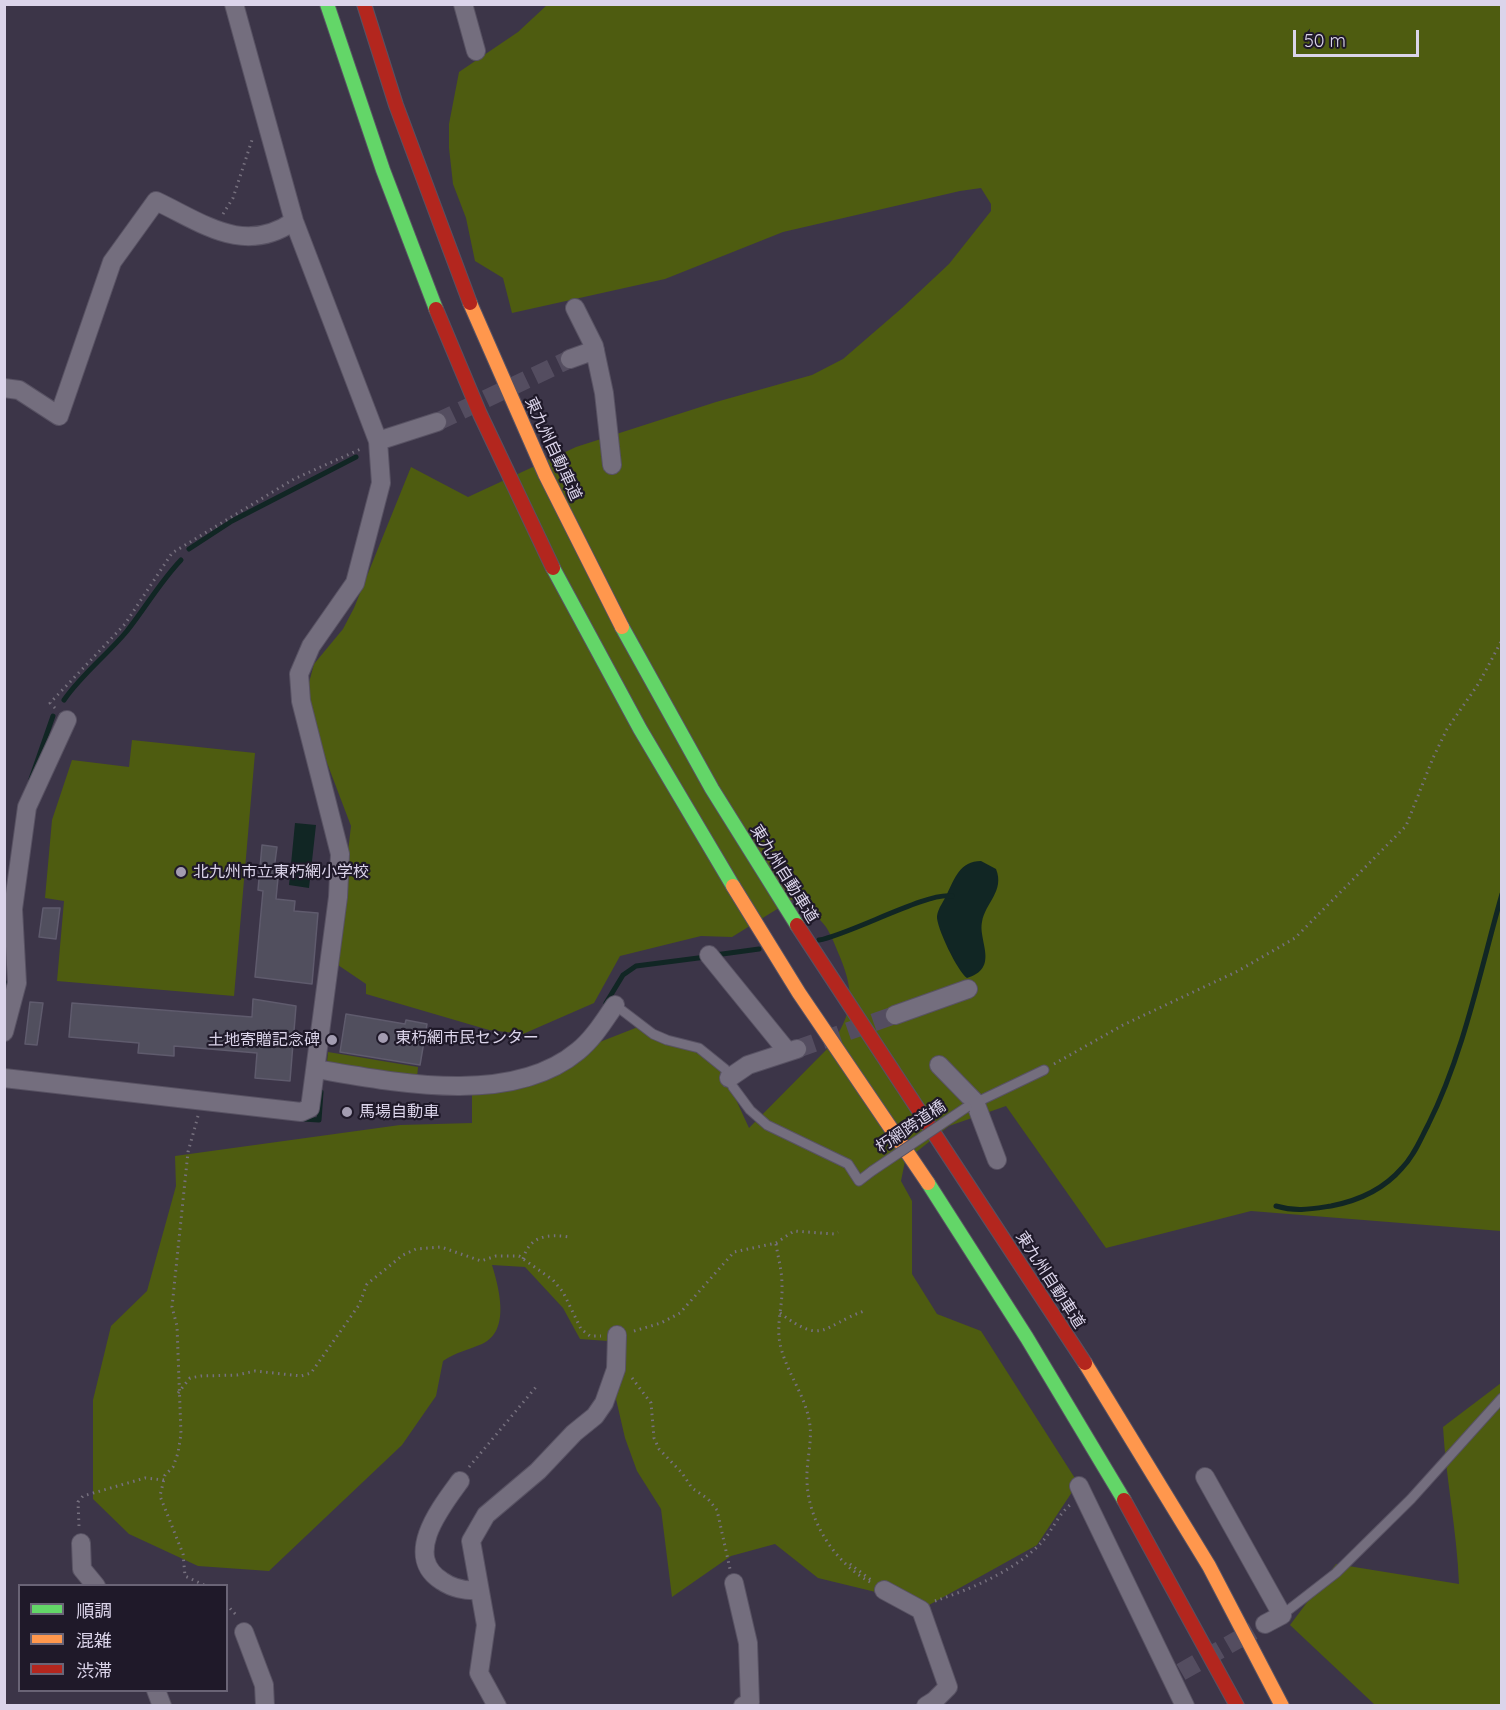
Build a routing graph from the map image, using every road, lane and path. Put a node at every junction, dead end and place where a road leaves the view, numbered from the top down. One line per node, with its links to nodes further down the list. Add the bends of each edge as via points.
1 (234, 4): 6 (street)
2 (327, 4): 61 (highway, via 365,126 435,306 513,489 595,648 780,963 949,1214 1070,1405 1175,1586)
3 (364, 4): 62 (highway, 東九州自動車道, via 396,105 465,293 545,474 627,637 712,789 809,945 1095,1378 1209,1566)
4 (463, 4): 5 (street)
5 (476, 51)
6 (262, 111): 7 (street); 8 (path, via 233,198)
7 (294, 221): 8 (street, via 277,234 238,238); 14 (street)
8 (214, 229): 12 (street, via 156,201 112,262 58,416 18,390)
9 (575, 308): 10 (street)
10 (595, 350): 11 (street); 15 (street)
11 (570, 359)
12 (4, 388)
13 (437, 422): 14 (street)
14 (378, 441): 17 (path, via 294,479 172,552 125,624 50,703); 24 (street, via 381,483 355,583 311,646 299,674 301,701 339,854 338,897)
15 (612, 465)
16 (1502, 640): 25 (path, via 1447,729 1406,826 1295,938 1238,971 1123,1025)
17 (67, 720): 22 (street, via 27,807 13,909 17,983)
18 (710, 955): 27 (street, via 792,1050 748,1065)
19 (968, 989): 21 (street)
20 (615, 1005): 24 (street, via 578,1052 542,1071 504,1082 446,1087); 27 (lane, via 653,1034 699,1048 718,1062)
21 (895, 1015)
22 (4, 1032)
23 (939, 1065): 29 (street)
24 (316, 1069): 28 (street, via 310,1108 301,1112)
25 (1044, 1070): 29 (lane, 朽網跨道橋)
26 (4, 1078): 28 (street)
27 (729, 1078): 29 (lane, 朽網跨道橋, bridge, via 750,1110 766,1125 848,1164 858,1181)
28 (202, 1100): 39 (path, via 188,1152 173,1290)
29 (971, 1105): 30 (street)
30 (997, 1160)
31 (838, 1232): 33 (path, via 794,1231)
32 (570, 1237): 34 (path, via 554,1235 533,1240)
33 (776, 1243): 36 (path, via 782,1283); 37 (path, via 734,1252 680,1313)
34 (523, 1259): 37 (path, via 563,1292 581,1329); 39 (path, via 496,1256 481,1261 441,1247 416,1249 367,1284 359,1305 311,1374 255,1371 201,1376 190,1378)
35 (864, 1311): 36 (path, via 824,1331 798,1327)
36 (780, 1313): 51 (path, via 777,1328 781,1350 810,1427 807,1483 815,1517 837,1557)
37 (617, 1344): 47 (path, via 625,1370 651,1403 654,1438 659,1449 717,1510); 50 (street, via 612,1385 595,1416 478,1525 471,1541)
38 (536, 1387): 43 (path)
39 (178, 1393): 42 (path, via 178,1453)
40 (1502, 1398): 53 (lane, via 1411,1499 1344,1565)
41 (1205, 1477): 53 (street)
42 (164, 1480): 45 (path, via 145,1478 83,1496 78,1502); 49 (path, via 160,1496 183,1554 183,1570)
43 (460, 1481): 50 (street, via 429,1527 426,1562 431,1572 446,1584)
44 (1081, 1490): 52 (path, via 1044,1541 1026,1556 960,1592 928,1603); 60 (street, via 1176,1674)
45 (81, 1543): 48 (street, via 82,1569)
46 (849, 1564): 51 (path)
47 (734, 1583): 58 (street, via 748,1643 750,1702)
48 (94, 1584)
49 (202, 1584)
50 (478, 1590): 57 (street, via 486,1625 479,1673)
51 (884, 1590): 52 (street)
52 (921, 1610): 59 (street, via 948,1687)
53 (1282, 1615): 54 (street)
54 (1265, 1624)
55 (244, 1632): 56 (street, via 264,1685)
56 (265, 1706)
57 (497, 1706)
58 (743, 1706)
59 (926, 1706)
60 (1185, 1706)
61 (1237, 1706)
62 (1282, 1706)

